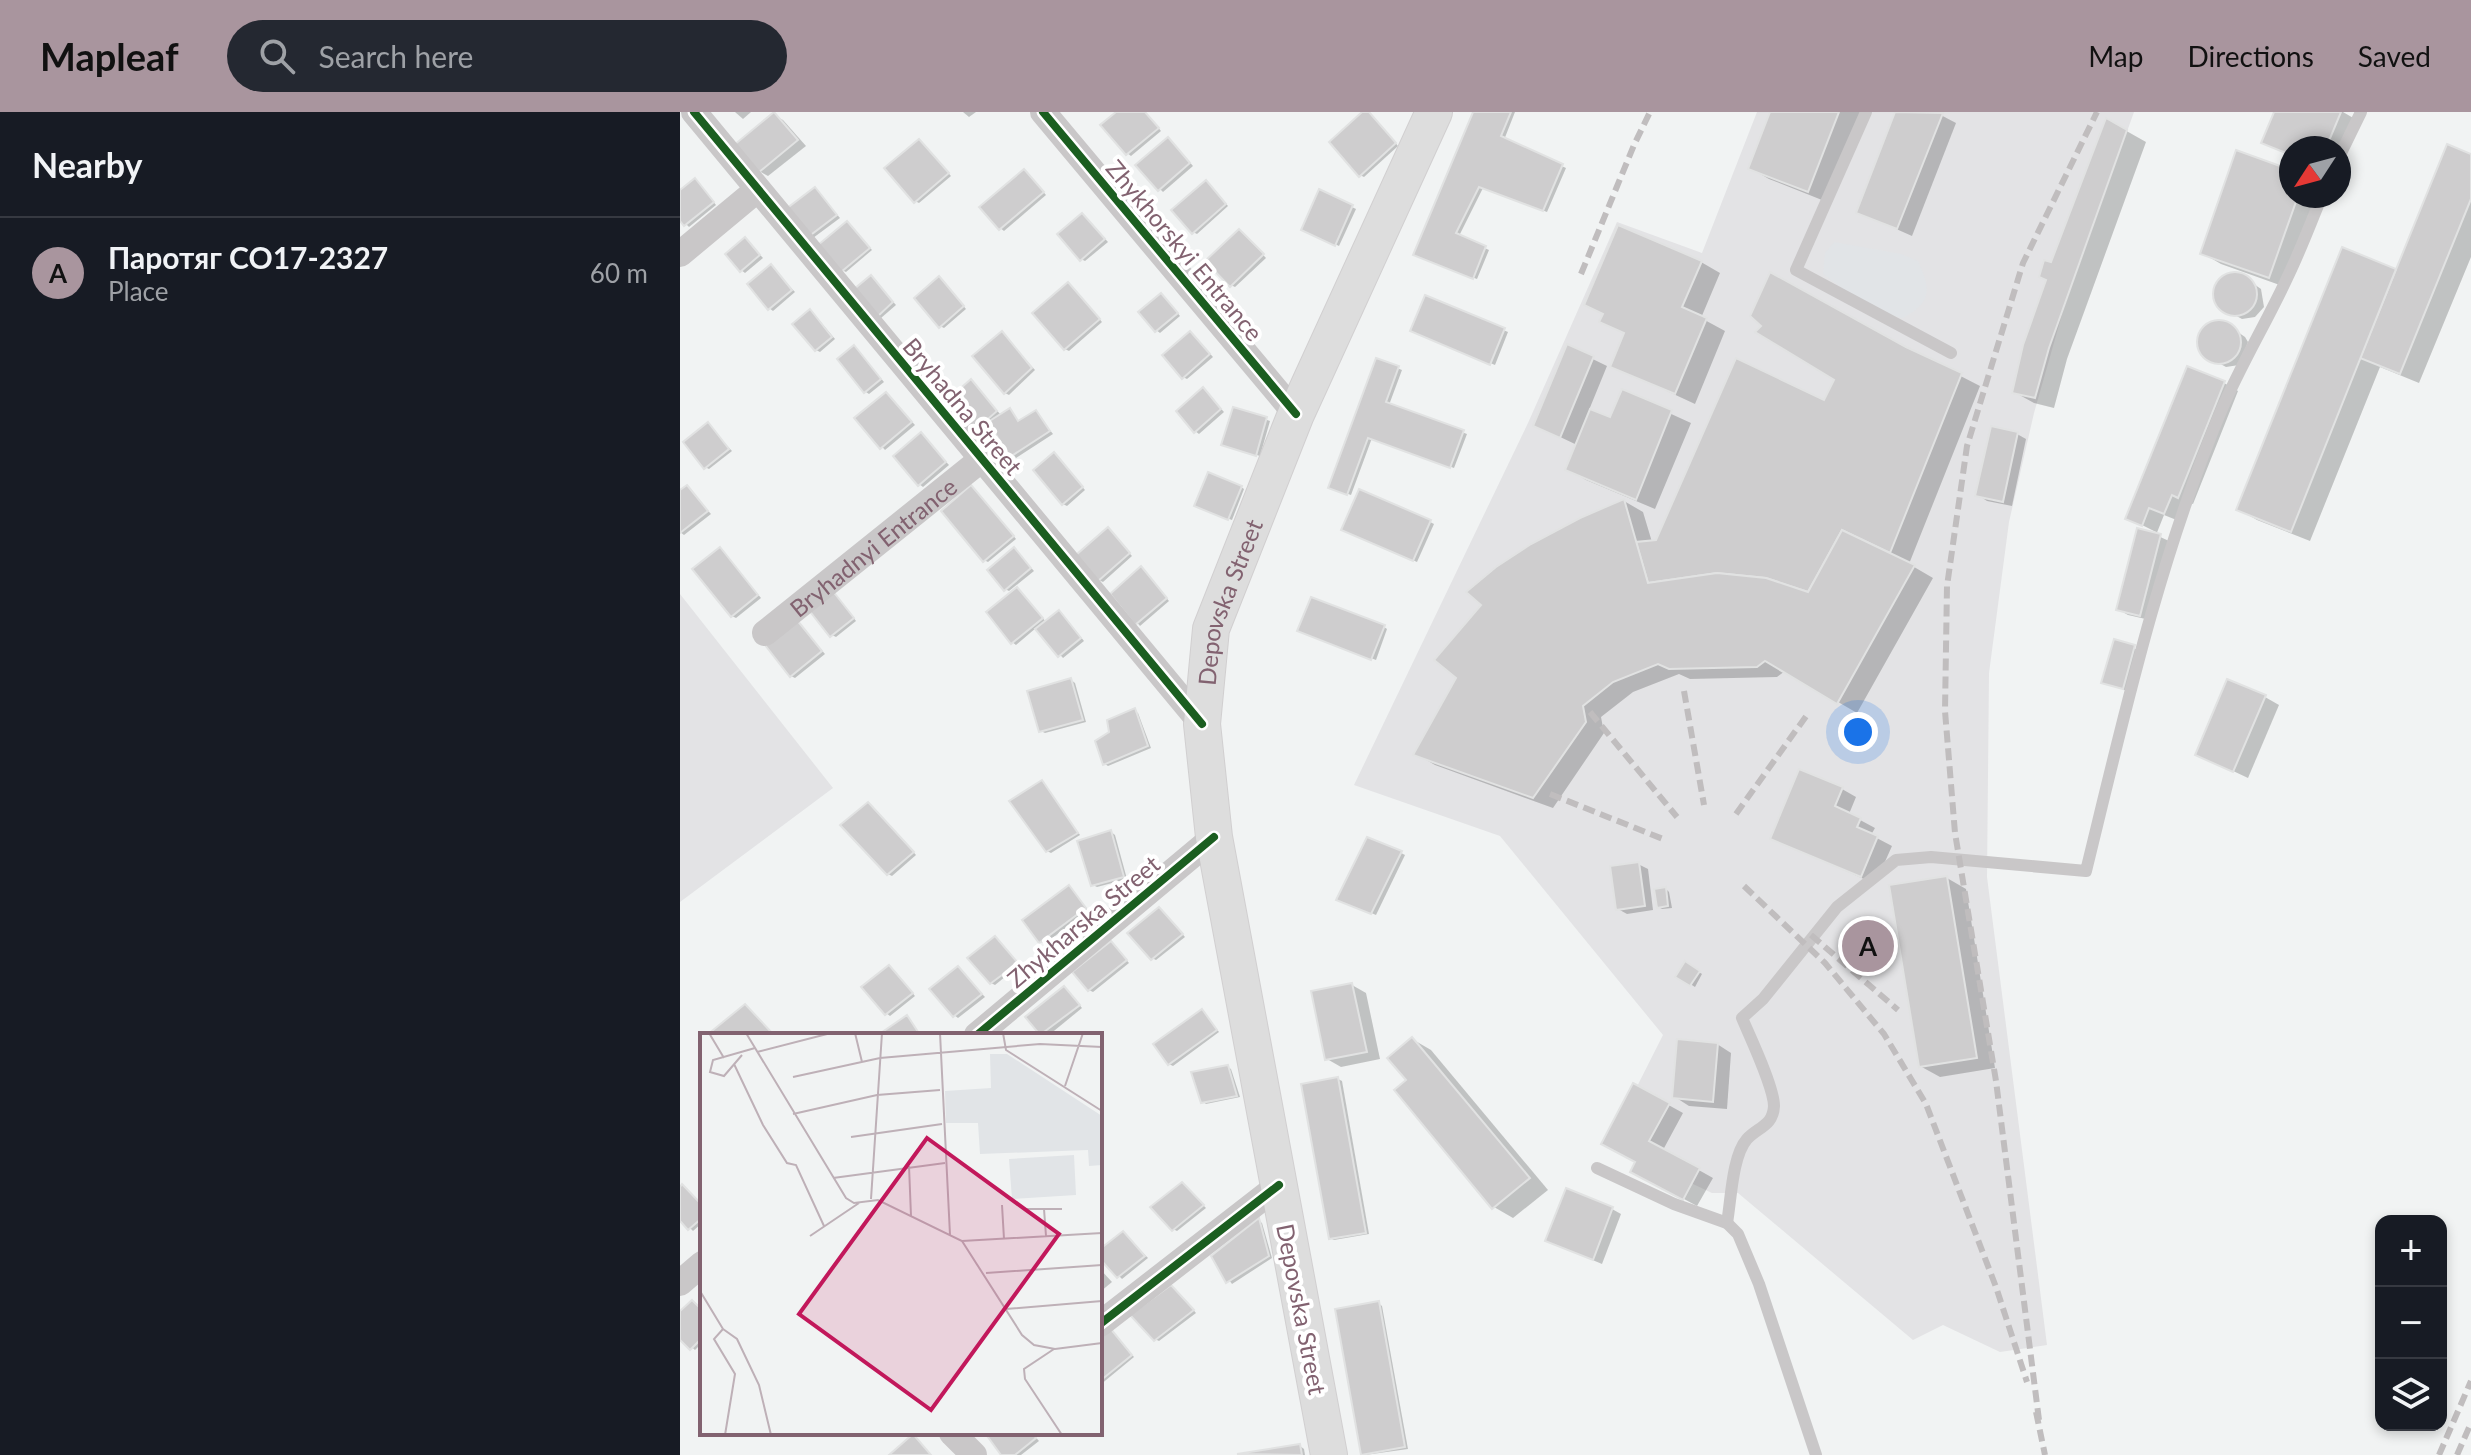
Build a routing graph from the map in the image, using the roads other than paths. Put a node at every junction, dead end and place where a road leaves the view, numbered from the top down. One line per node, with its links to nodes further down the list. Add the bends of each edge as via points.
1 (694, 112): 7 (street, Bryhadna Street)
2 (1043, 112): 11 (street, Zhykhorskyi Entrance)
3 (1434, 112): 11 (main road, Depovska Street)
4 (1866, 112): 10 (lane, via 1796,270)
5 (2361, 112): 6 (lane)
6 (2349, 136)
7 (757, 190): 9 (street); 12 (street, Bryhadna Street)
8 (2317, 208): 19 (lane, via 2222,409 2184,510 2129,695 2086,871 1931,857 1896,860 1837,907 1742,1018 1774,1106 1768,1124 1746,1139 1736,1164)
9 (680, 254)
10 (1951, 353)
11 (1296, 414): 14 (main road, Depovska Street, via 1211,629)
12 (982, 459): 13 (street, Bryhadnyi Entrance); 14 (street, Bryhadna Street)
13 (765, 633)
14 (1202, 724): 15 (main road, Depovska Street)
15 (1214, 837): 16 (street, Zhykharska Street); 18 (main road, Depovska Street)
16 (979, 1033)
17 (1597, 1168): 19 (lane)
18 (1279, 1185): 22 (street); 25 (main road, Depovska Street)
19 (1727, 1223): 26 (lane, via 1751,1261)
20 (700, 1266): 21 (street)
21 (680, 1283)
22 (1102, 1322)
23 (956, 1435): 24 (street)
24 (974, 1455)
25 (1329, 1455)
26 (1816, 1455)

